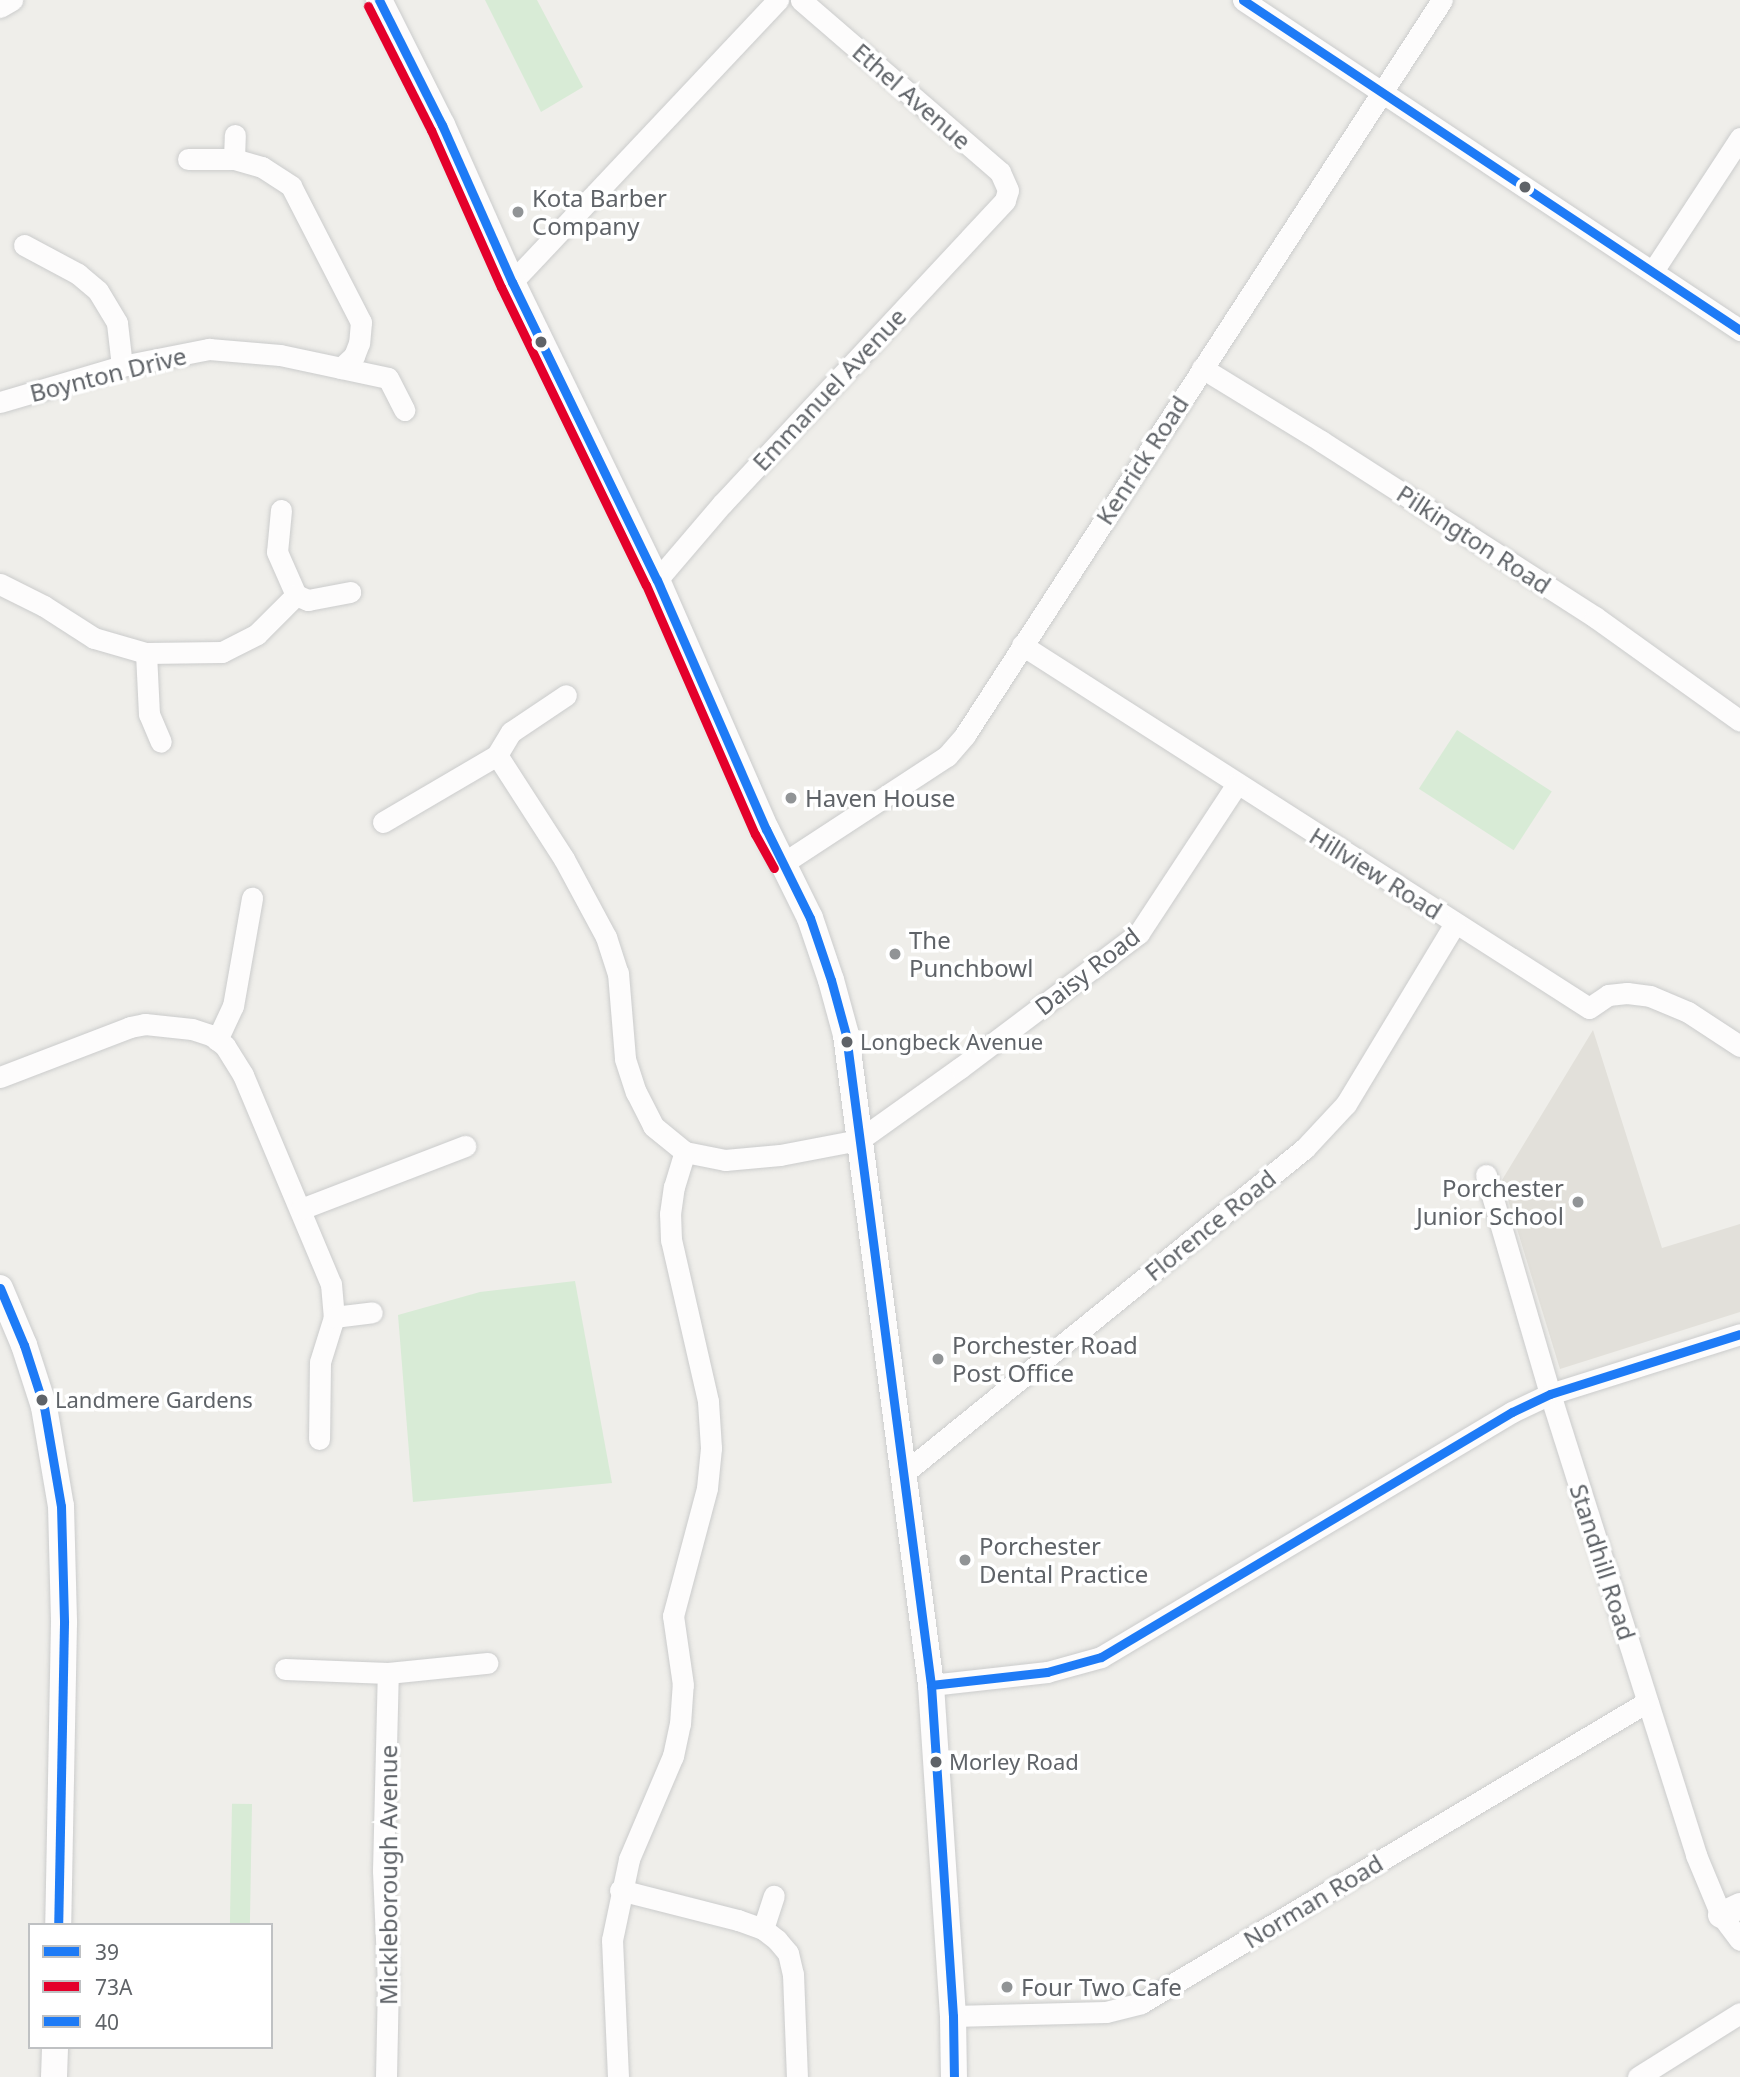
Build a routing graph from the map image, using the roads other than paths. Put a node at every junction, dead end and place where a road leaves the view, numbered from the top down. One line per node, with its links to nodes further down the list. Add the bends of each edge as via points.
1 (12, 0): 7 (street)
2 (379, 0): 16 (street, via 442,125)
3 (778, 0): 16 (street)
4 (801, 0): 13 (street, Ethel Avenue, via 1000,172 1008,190)
5 (1243, 0): 8 (street)
6 (1442, 0): 8 (street, Kenrick Road)
7 (0, 7)
8 (1381, 93): 15 (street); 20 (street, Kenrick Road)
9 (235, 135): 12 (street)
10 (1740, 138): 15 (street)
11 (188, 159): 12 (street)
12 (234, 159): 19 (street, via 261,167 291,186 361,322 354,356)
13 (1004, 200): 24 (street, Emmanuel Avenue, via 722,503)
14 (24, 245): 18 (street, via 78,274 98,291 117,323)
15 (1653, 271): 17 (street)
16 (512, 282): 24 (street)
17 (1740, 330)
18 (122, 366): 19 (street, Boynton Drive, via 209,349 280,355); 21 (street, Boynton Drive)
19 (341, 368): 22 (street, Boynton Drive, via 388,378)
20 (1202, 368): 28 (street, Kenrick Road); 31 (street, Pilkington Road, via 1583,610)
21 (0, 402)
22 (404, 410)
23 (281, 510): 27 (street, via 277,552)
24 (657, 580): 36 (street, via 766,830)
25 (0, 584): 29 (street, via 94,638)
26 (350, 592): 27 (street, via 308,600)
27 (296, 595): 29 (street, via 264,628 238,646 222,652)
28 (1022, 645): 34 (street, Hillview Road); 36 (street, Kenrick Road, via 947,756)
29 (146, 653): 32 (street, via 149,714)
30 (566, 695): 33 (street, via 511,732)
31 (1740, 721)
32 (162, 742)
33 (497, 755): 35 (street); 44 (street, via 600,924 618,972 625,1059 636,1093 653,1126)
34 (1237, 784): 38 (street, Hillview Road); 42 (street, Daisy Road, via 1139,933)
35 (383, 822)
36 (785, 862): 42 (street, via 810,918 846,1035)
37 (252, 898): 39 (street, via 233,1006)
38 (1455, 923): 40 (street, Hillview Road, via 1589,1007 1608,995 1650,996 1688,1012); 53 (street, Florence Road, via 1346,1104 1305,1148)
39 (217, 1040): 41 (street, via 192,1029 145,1024); 46 (street, via 243,1075)
40 (1740, 1046)
41 (0, 1077)
42 (859, 1140): 44 (street, via 725,1160); 53 (street)
43 (466, 1146): 46 (street)
44 (685, 1152): 59 (street, via 674,1187 671,1240 708,1401 711,1448 707,1488 673,1616 683,1685 680,1724 673,1756)
45 (1486, 1175): 51 (street, Standhill Road)
46 (301, 1209): 49 (street, via 331,1284)
47 (0, 1288): 62 (street, via 44,1407 61,1506 64,1623)
48 (372, 1311): 49 (street)
49 (334, 1318): 52 (street, via 320,1362)
50 (1740, 1334): 51 (street)
51 (1550, 1394): 57 (street, via 1458,1442 1101,1657 1046,1672); 58 (street, Standhill Road)
52 (319, 1439)
53 (904, 1473): 57 (street)
54 (487, 1663): 56 (street)
55 (285, 1669): 56 (street)
56 (388, 1673): 69 (street, Mickleborough Avenue, via 383,1871)
57 (931, 1685): 66 (street)
58 (1647, 1702): 61 (street, Standhill Road, via 1696,1855); 66 (street, Norman Road, via 1141,2003 1106,2012)
59 (620, 1890): 63 (street); 70 (street, via 612,1940)
60 (775, 1896): 63 (street)
61 (1730, 1911): 64 (street, Standhill Road)
62 (58, 1923)
63 (762, 1929): 71 (street, via 788,1953 793,1974)
64 (1740, 1940)
65 (1740, 2013): 73 (street)
66 (953, 2016): 72 (street)
67 (55, 2049): 68 (street)
68 (54, 2077)
69 (386, 2077)
70 (618, 2077)
71 (797, 2077)
72 (954, 2077)
73 (1639, 2077)

